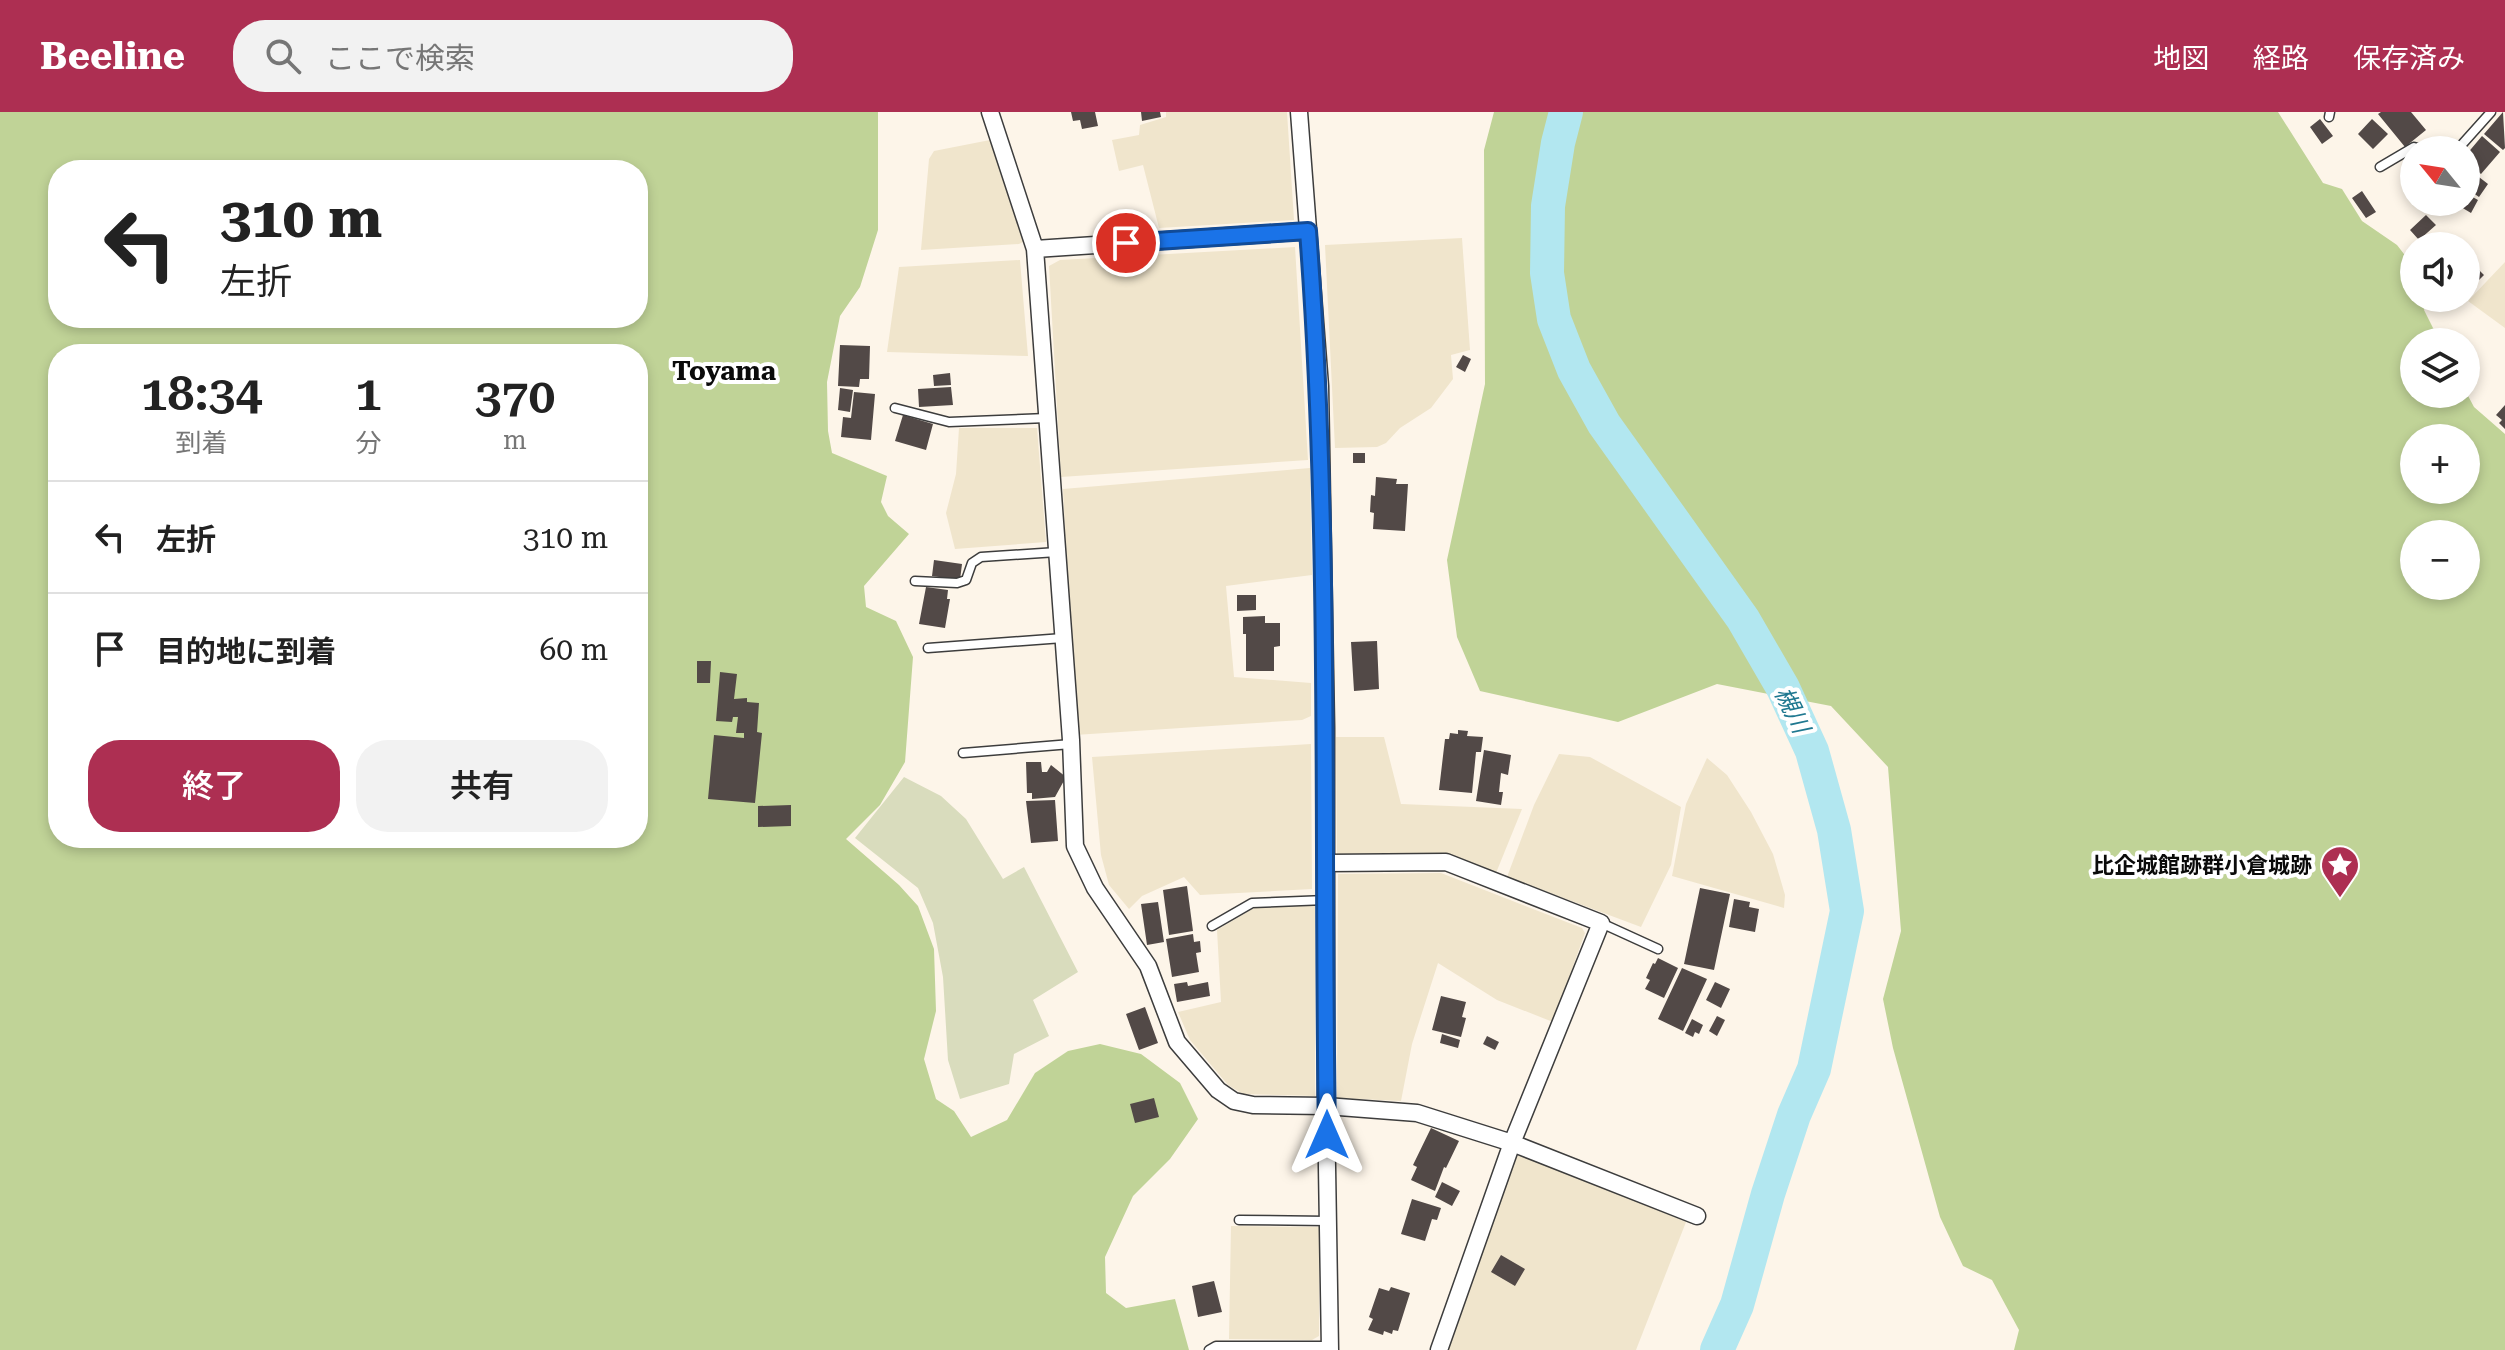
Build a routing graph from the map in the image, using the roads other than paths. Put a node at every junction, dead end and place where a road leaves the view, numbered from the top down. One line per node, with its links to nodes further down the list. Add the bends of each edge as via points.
1 (990, 112): 8 (street)
2 (1299, 112): 7 (street)
3 (2491, 112): 4 (lane)
4 (2470, 136)
5 (2400, 155): 6 (lane)
6 (2380, 167)
7 (1308, 231): 8 (street); 17 (street, via 1320,386)
8 (1035, 249): 10 (street)
9 (895, 408): 10 (lane, via 949,422)
10 (1048, 418): 11 (street)
11 (1057, 552): 12 (lane, via 981,557 972,563 966,580 957,583); 13 (street)
12 (915, 581)
13 (1063, 638): 14 (lane); 15 (street)
14 (928, 648)
15 (1071, 744): 16 (lane); 22 (street, via 1075,846 1095,888 1148,966 1177,1042 1234,1101)
16 (963, 753)
17 (1327, 863): 18 (street); 19 (street, via 1446,862)
18 (1327, 900): 20 (lane, via 1252,903); 22 (street)
19 (1601, 923): 21 (lane); 23 (street)
20 (1212, 926)
21 (1658, 949)
22 (1326, 1106): 23 (street, via 1417,1113); 26 (street)
23 (1512, 1143): 24 (street); 29 (street)
24 (1697, 1216)
25 (1239, 1220): 26 (lane)
26 (1328, 1221): 27 (street)
27 (1330, 1348): 28 (lane)
28 (1209, 1350)
29 (1439, 1350)

